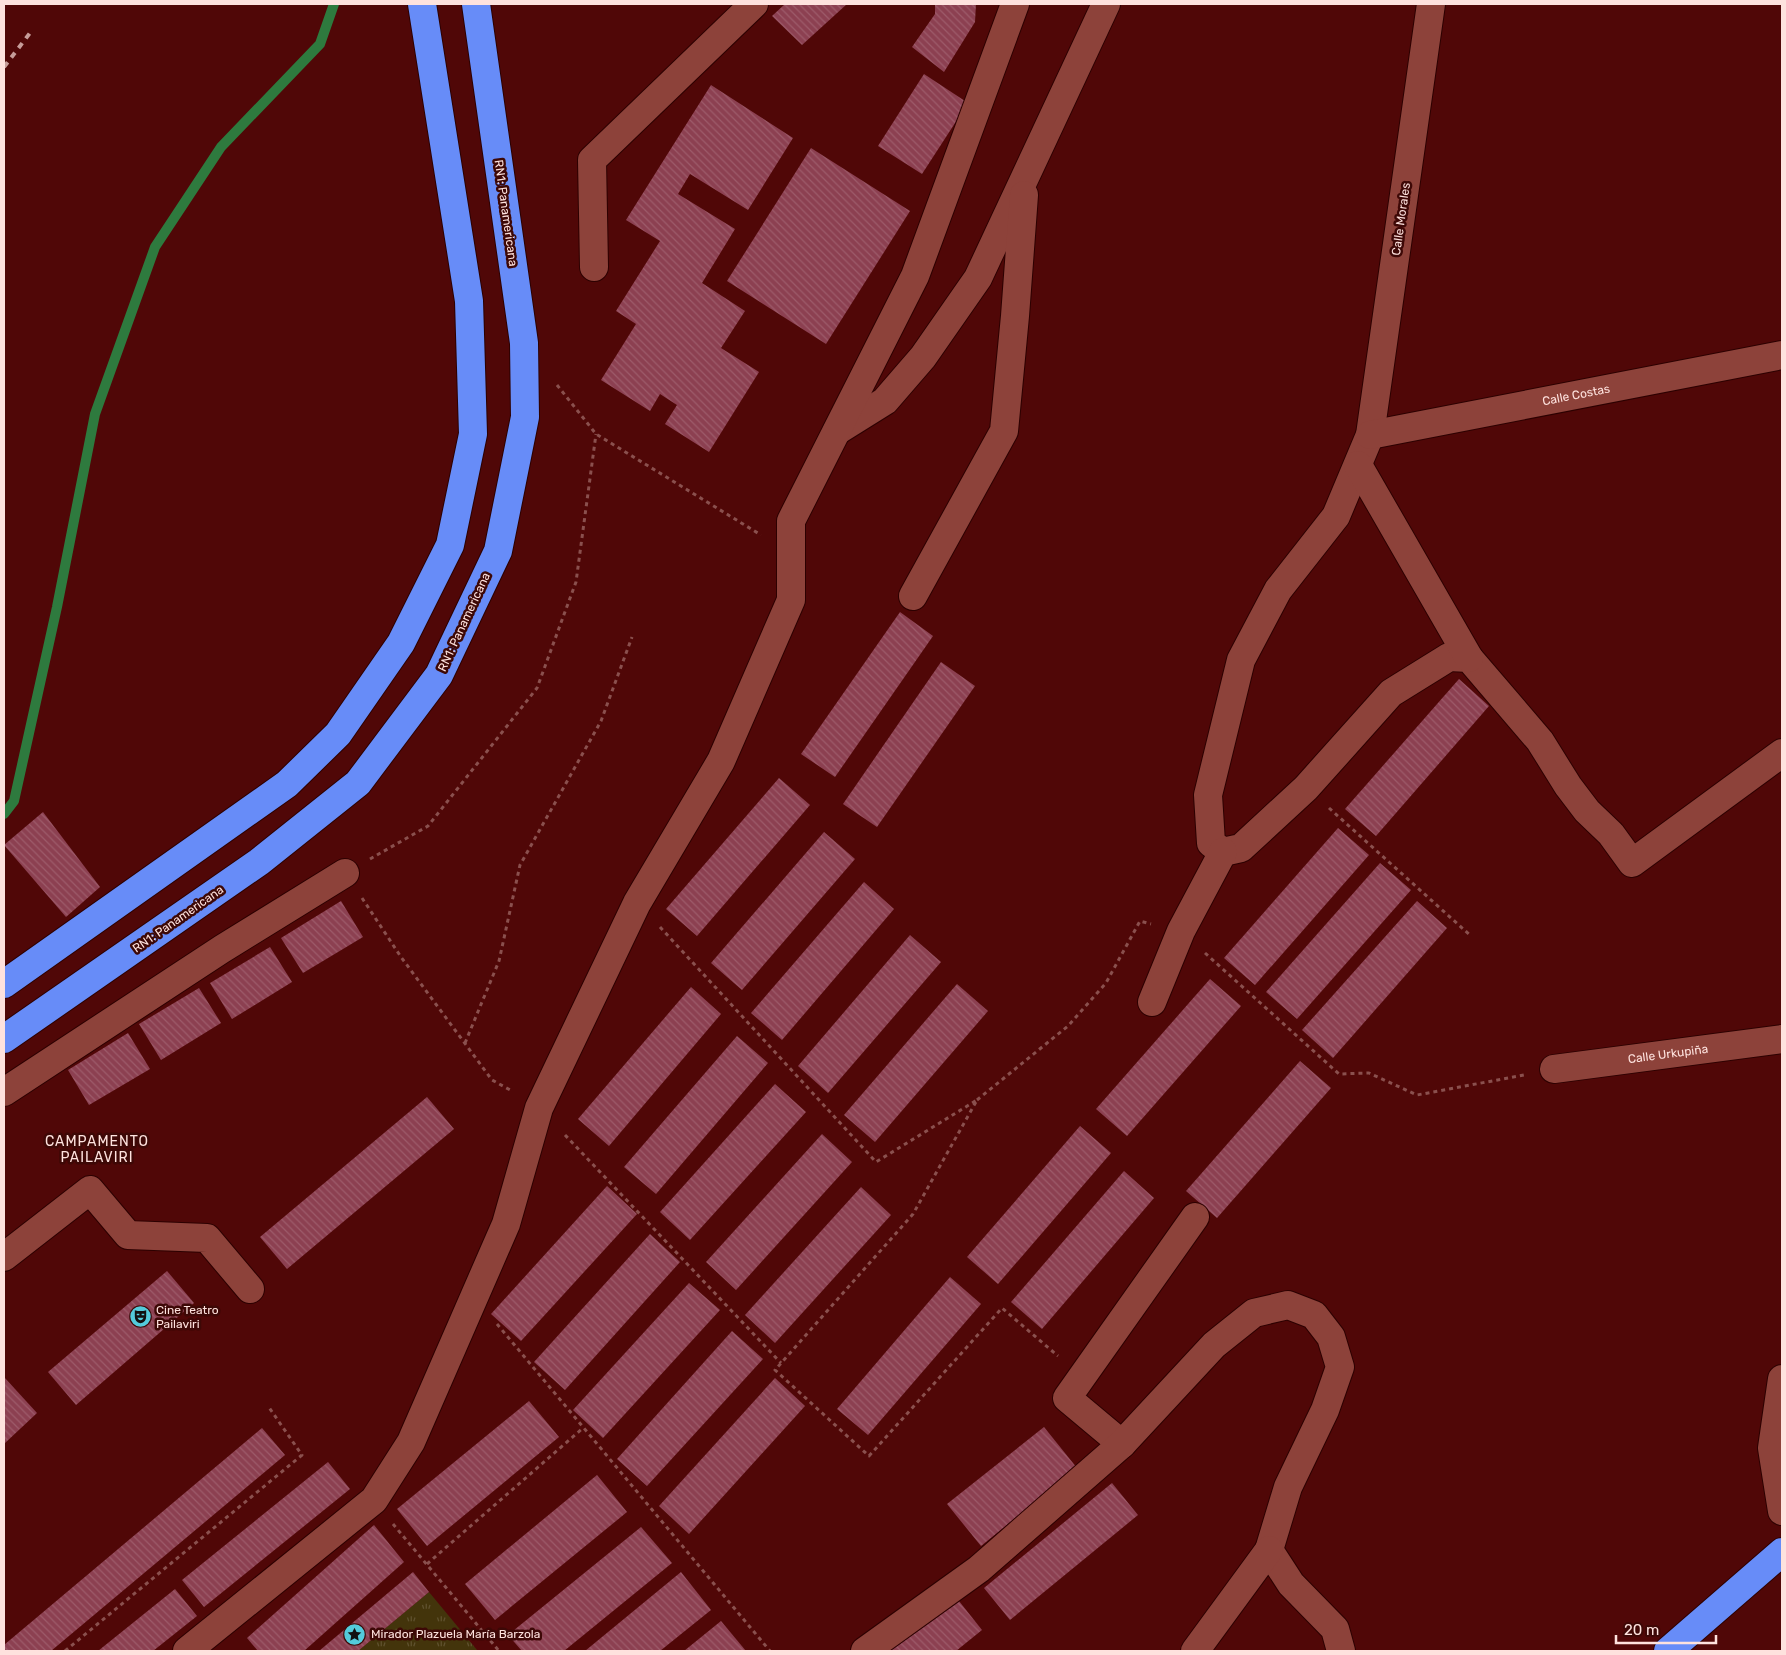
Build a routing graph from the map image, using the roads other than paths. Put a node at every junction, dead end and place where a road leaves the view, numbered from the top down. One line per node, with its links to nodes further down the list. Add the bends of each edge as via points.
1 (422, 4): 18 (highway, via 469,301 473,434 450,545 401,643 338,734 325,747 287,784)
2 (476, 4): 20 (highway, RN1: Panamericana, via 524,343 526,417 498,551 439,675 358,784 259,862)
3 (754, 4): 8 (street, via 592,160)
4 (1015, 4): 10 (street, via 915,276)
5 (1106, 4): 7 (street)
6 (1431, 4): 11 (street, Calle Morales)
7 (1025, 179): 10 (street, via 978,278 923,357 885,401); 13 (street, via 1004,431)
8 (594, 267)
9 (1782, 356): 11 (street, Calle Costas)
10 (836, 431): 32 (street, via 791,521 791,600 721,760 637,903 540,1108 506,1224 411,1442 374,1500)
11 (1370, 435): 12 (street, Calle Morales)
12 (1358, 465): 14 (street); 16 (street, Calle Morales, via 1336,516 1278,590 1241,660 1208,795 1211,843)
13 (913, 596)
14 (1469, 658): 15 (street, via 1540,741 1568,786 1587,811 1612,834 1632,863); 16 (street, via 1449,657 1391,693 1306,788 1240,848)
15 (1782, 752)
16 (1223, 852): 19 (street, via 1181,931)
17 (346, 873): 23 (street, via 222,949)
18 (4, 984)
19 (1152, 1002)
20 (4, 1039)
21 (1782, 1039): 22 (street, Calle Urkupiña)
22 (1554, 1069)
23 (4, 1092)
24 (1195, 1217): 28 (street, via 1067,1398)
25 (4, 1257): 26 (street, via 90,1190 128,1235 207,1238)
26 (250, 1289)
27 (1782, 1379): 29 (street, via 1772,1448)
28 (1122, 1444): 30 (street, via 1214,1345 1254,1313 1288,1305 1314,1315 1331,1337 1340,1367 1325,1410 1288,1487); 33 (street, via 979,1569)
29 (1782, 1511)
30 (1269, 1550): 34 (street); 35 (street, via 1291,1584 1335,1630)
31 (1782, 1552): 36 (highway)
32 (187, 1651)
33 (865, 1651)
34 (1195, 1651)
35 (1341, 1651)
36 (1668, 1651)

